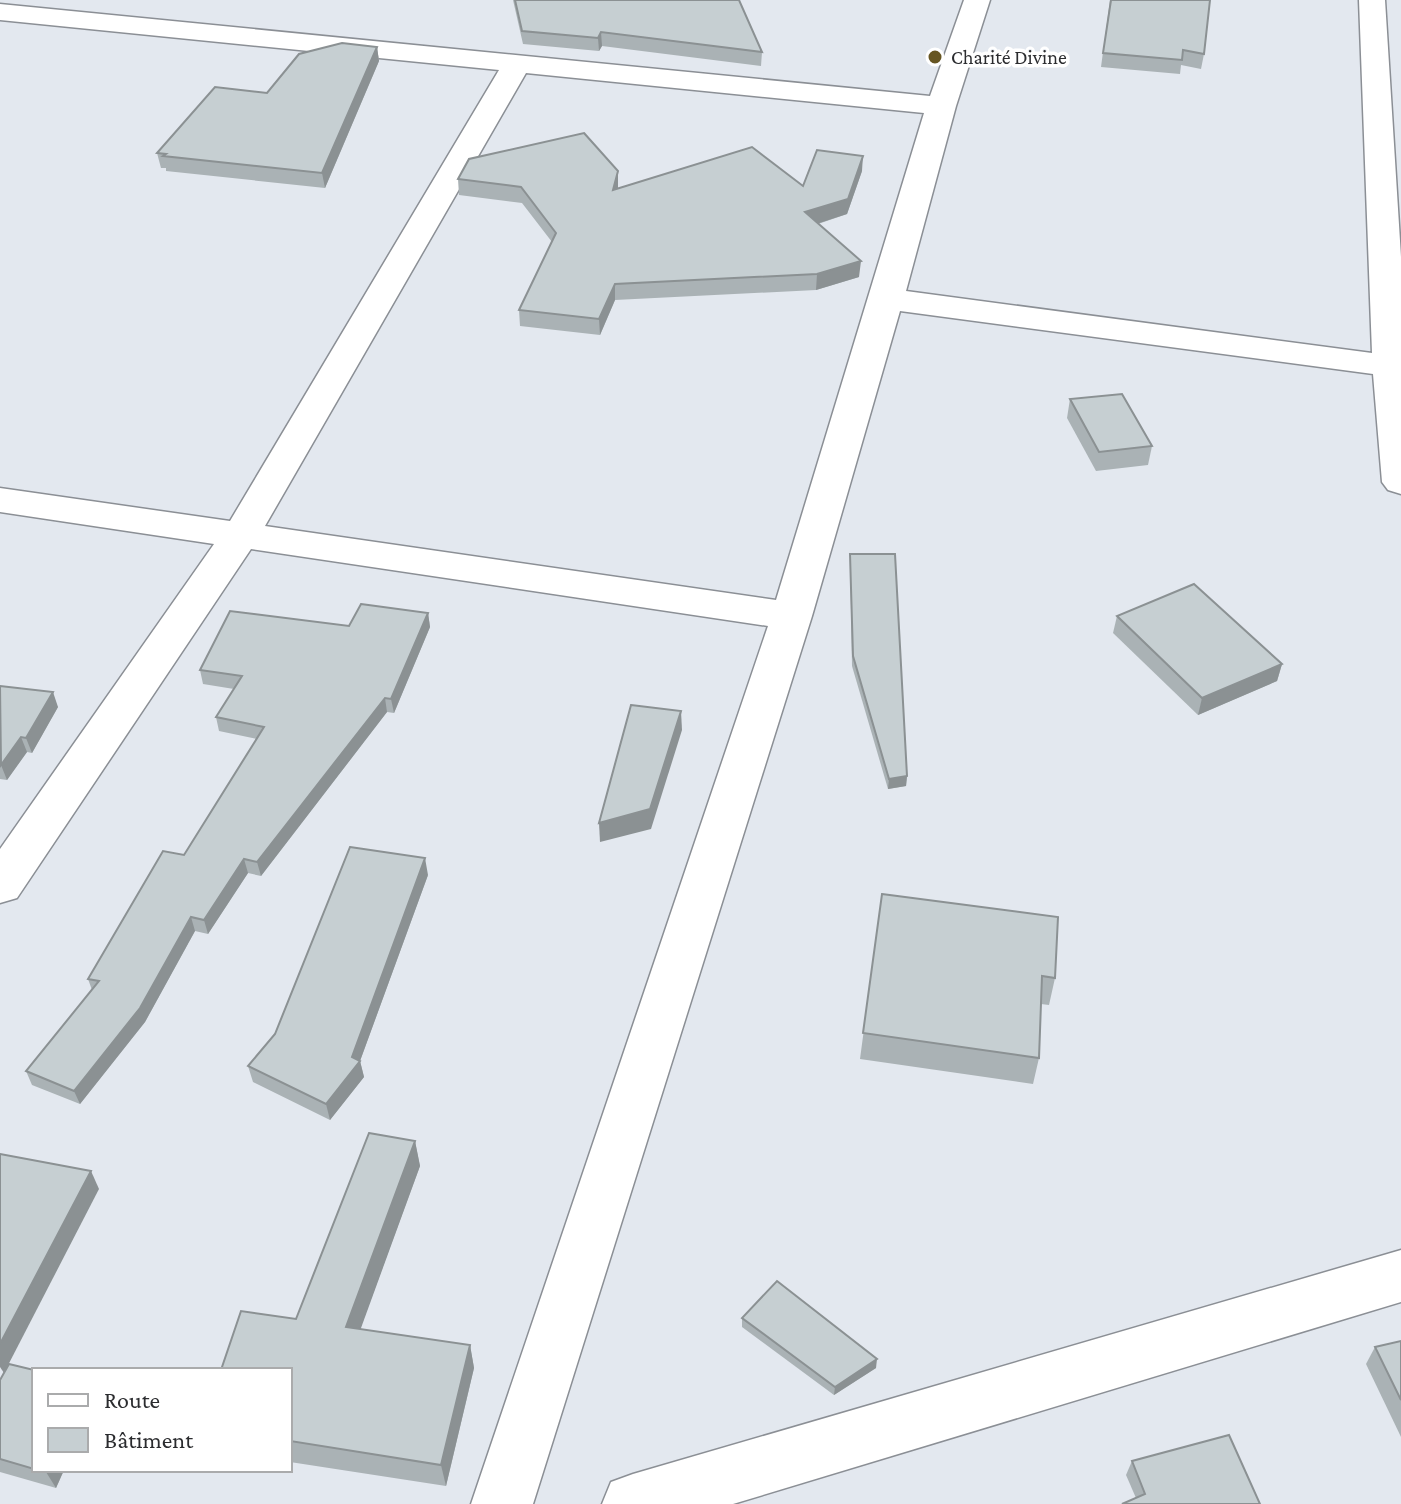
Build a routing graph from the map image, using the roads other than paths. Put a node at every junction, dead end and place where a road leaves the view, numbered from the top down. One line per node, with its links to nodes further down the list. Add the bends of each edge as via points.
1 (977, 0): 6 (street)
2 (1372, 0): 8 (street)
3 (66, 9): 4 (street); 5 (street)
4 (0, 12)
5 (516, 66): 6 (street); 11 (street)
6 (941, 106): 7 (street)
7 (887, 299): 8 (street); 12 (street)
8 (1390, 366): 9 (street)
9 (1401, 482)
10 (0, 500): 11 (street)
11 (242, 533): 12 (street); 13 (street)
12 (792, 616): 15 (street)
13 (0, 885)
14 (1401, 1276): 16 (street)
15 (502, 1504)
16 (633, 1504)

